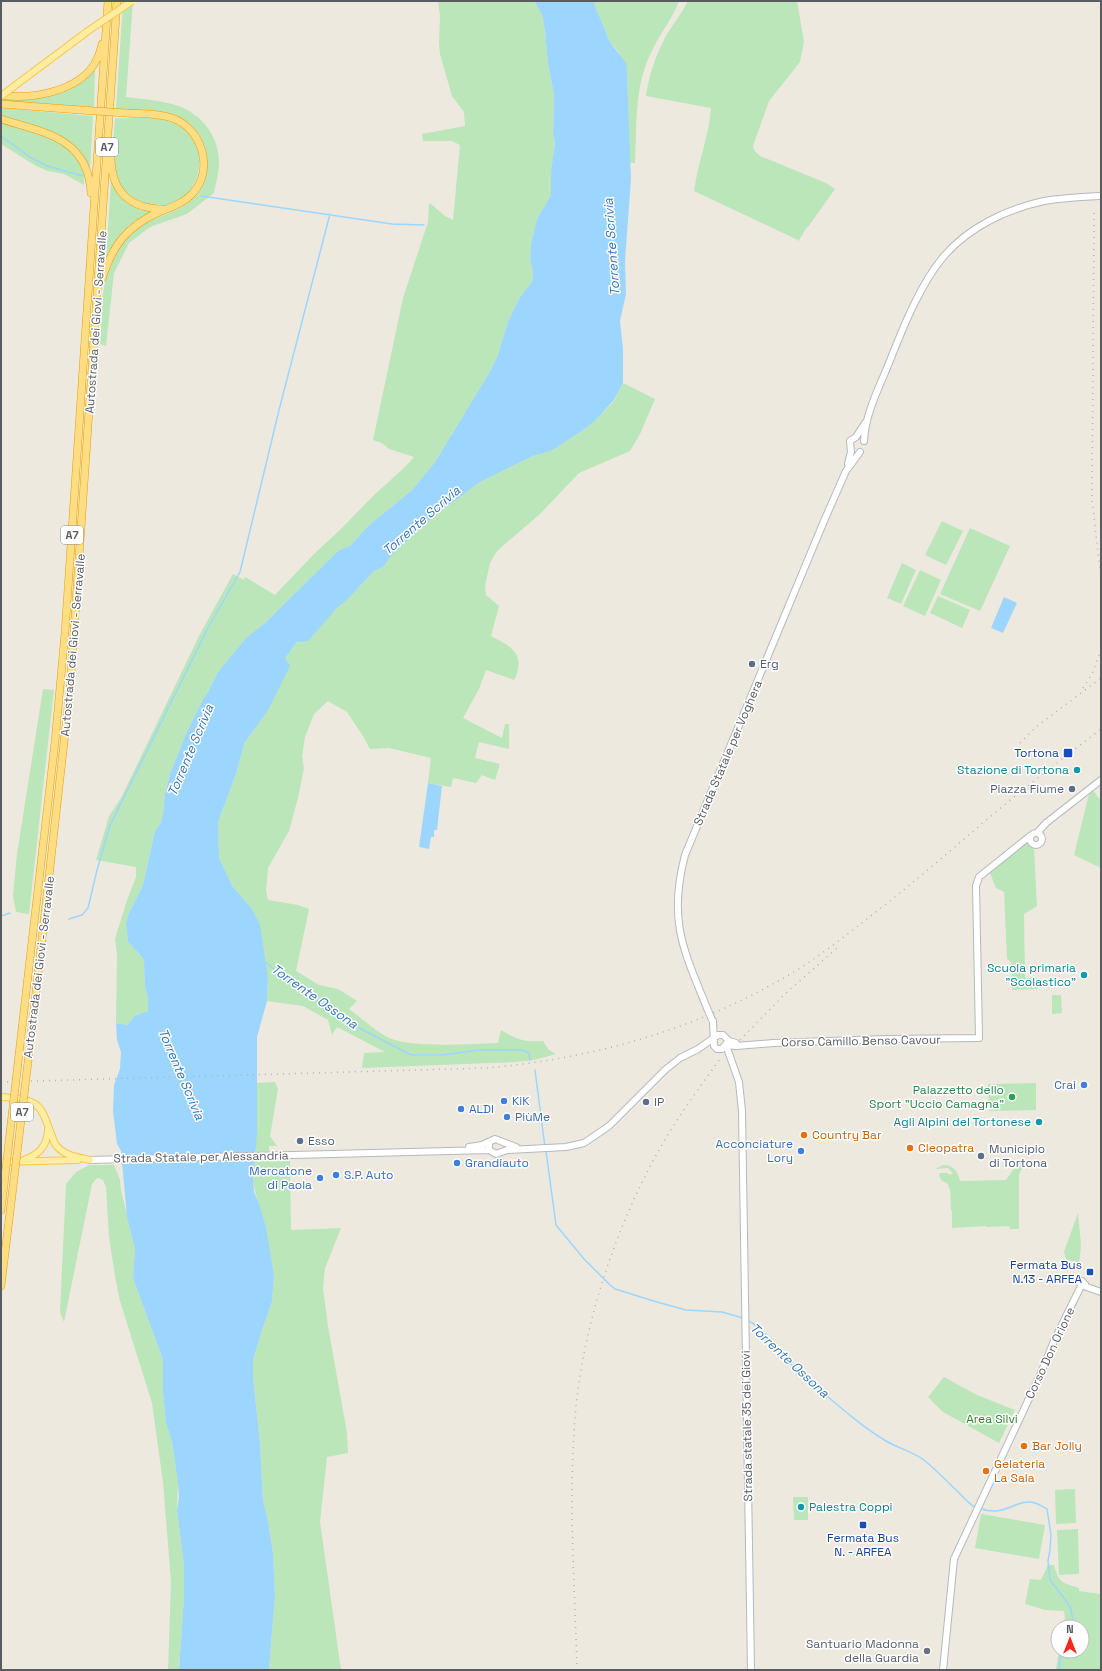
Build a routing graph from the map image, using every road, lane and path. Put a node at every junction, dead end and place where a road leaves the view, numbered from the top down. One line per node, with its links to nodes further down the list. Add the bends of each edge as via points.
1 (108, 1): 4 (highway, Autostrada dei Giovi - Serravalle / A7)
2 (117, 1): 5 (highway, Autostrada dei Giovi - Serravalle / A7)
3 (132, 1): 6 (main road, bridge)
4 (105, 32): 6 (highway, via 92,68 73,83 45,94); 11 (highway, Autostrada dei Giovi - Serravalle / A7)
5 (111, 94): 10 (highway, via 111,165 116,184 129,200 139,206); 12 (highway, Autostrada dei Giovi - Serravalle / A7)
6 (1, 96)
7 (1, 104): 10 (highway, bridge, via 159,115 181,122 200,143 204,164 202,176 199,186 186,200)
8 (1, 120): 11 (highway, via 57,138 79,155 89,174)
9 (1101, 196): 13 (main road, Strada Statale per Voghera, via 1045,201 1016,208 978,228 952,248 936,267 920,294)
10 (166, 209): 12 (highway, via 138,222 121,239 106,267)
11 (92, 224): 37 (highway, Autostrada dei Giovi - Serravalle / A7, bridge, via 61,687)
12 (98, 292): 38 (highway, Autostrada dei Giovi - Serravalle / A7, bridge, via 70,689)
13 (868, 417): 14 (main road, Strada Statale per Voghera); 15 (main road, Strada Statale per Voghera)
14 (856, 437): 15 (main road); 16 (main road, Strada Statale per Voghera, via 850,441)
15 (864, 441): 17 (main road, Strada Statale per Voghera, via 864,448)
16 (851, 449): 17 (main road); 18 (main road, Strada Statale per Voghera)
17 (860, 452): 18 (main road, Strada Statale per Voghera)
18 (846, 471): 20 (main road, Strada Statale per Voghera, bridge, via 700,818 682,869 677,910 680,937)
19 (1101, 780): 22 (main road, Corso Camillo Benso Cavour, via 979,877 976,886 979,1038 744,1045)
20 (712, 1021): 21 (main road, Strada Statale per Voghera); 22 (main road, Strada Statale per Voghera)
21 (713, 1039): 22 (main road, via 717,1036); 23 (main road); 24 (main road, Strada Statale per Alessandria)
22 (725, 1041): 23 (main road, via 723,1048); 25 (main road, Strada statale 35 dei Giovi)
23 (717, 1048): 24 (main road, Strada Statale per Alessandria); 25 (main road, Strada statale 35 dei Giovi)
24 (698, 1049): 30 (main road, Strada Statale per Alessandria, via 680,1058 665,1070 609,1126 593,1138 576,1146)
25 (732, 1063): 40 (main road, Strada statale 35 dei Giovi, via 742,1100)
26 (1, 1097): 27 (main road, via 17,1097 36,1103 41,1108)
27 (48, 1128): 34 (main road, via 55,1144 63,1152); 35 (main road, via 44,1148 36,1155)
28 (489, 1142): 29 (main road, Strada Statale per Alessandria, via 495,1139); 31 (main road, Strada Statale per Alessandria); 32 (main road)
29 (502, 1143): 30 (main road, Strada Statale per Alessandria); 33 (main road)
30 (521, 1148): 33 (main road, Strada Statale per Alessandria)
31 (449, 1150): 32 (main road, Strada Statale per Alessandria); 34 (main road, Strada Statale per Alessandria)
32 (489, 1150): 33 (main road, Strada Statale per Alessandria, via 496,1154)
33 (502, 1151)
34 (90, 1160): 35 (main road, Strada Statale per Alessandria)
35 (20, 1161): 36 (main road, Strada Statale per Alessandria)
36 (1, 1162)
37 (1, 1210)
38 (1, 1286)
39 (1101, 1292): 41 (main road, Corso Don Orione, via 1082,1286 1054,1341 954,1559)
40 (751, 1670)
41 (943, 1670)

